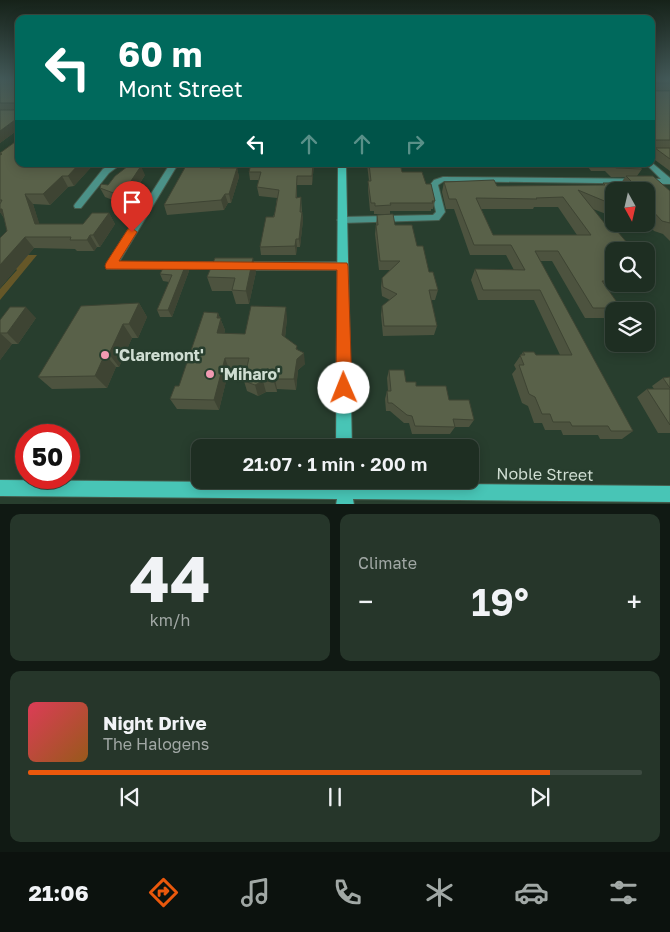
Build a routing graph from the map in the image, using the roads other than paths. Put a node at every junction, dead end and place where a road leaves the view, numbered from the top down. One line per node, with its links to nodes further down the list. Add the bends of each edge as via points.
1 (112, 167): 6 (street)
2 (172, 167): 8 (street, via 110,266)
3 (342, 167): 7 (street)
4 (653, 167): 5 (street)
5 (669, 181): 7 (street, via 443,180 434,187 441,212 438,218)
6 (78, 206)
7 (342, 220): 8 (street)
8 (342, 266): 9 (street)
9 (344, 439)
10 (0, 488): 11 (street, Noble Street)
11 (345, 492): 12 (street, Noble Street)
12 (670, 494)

